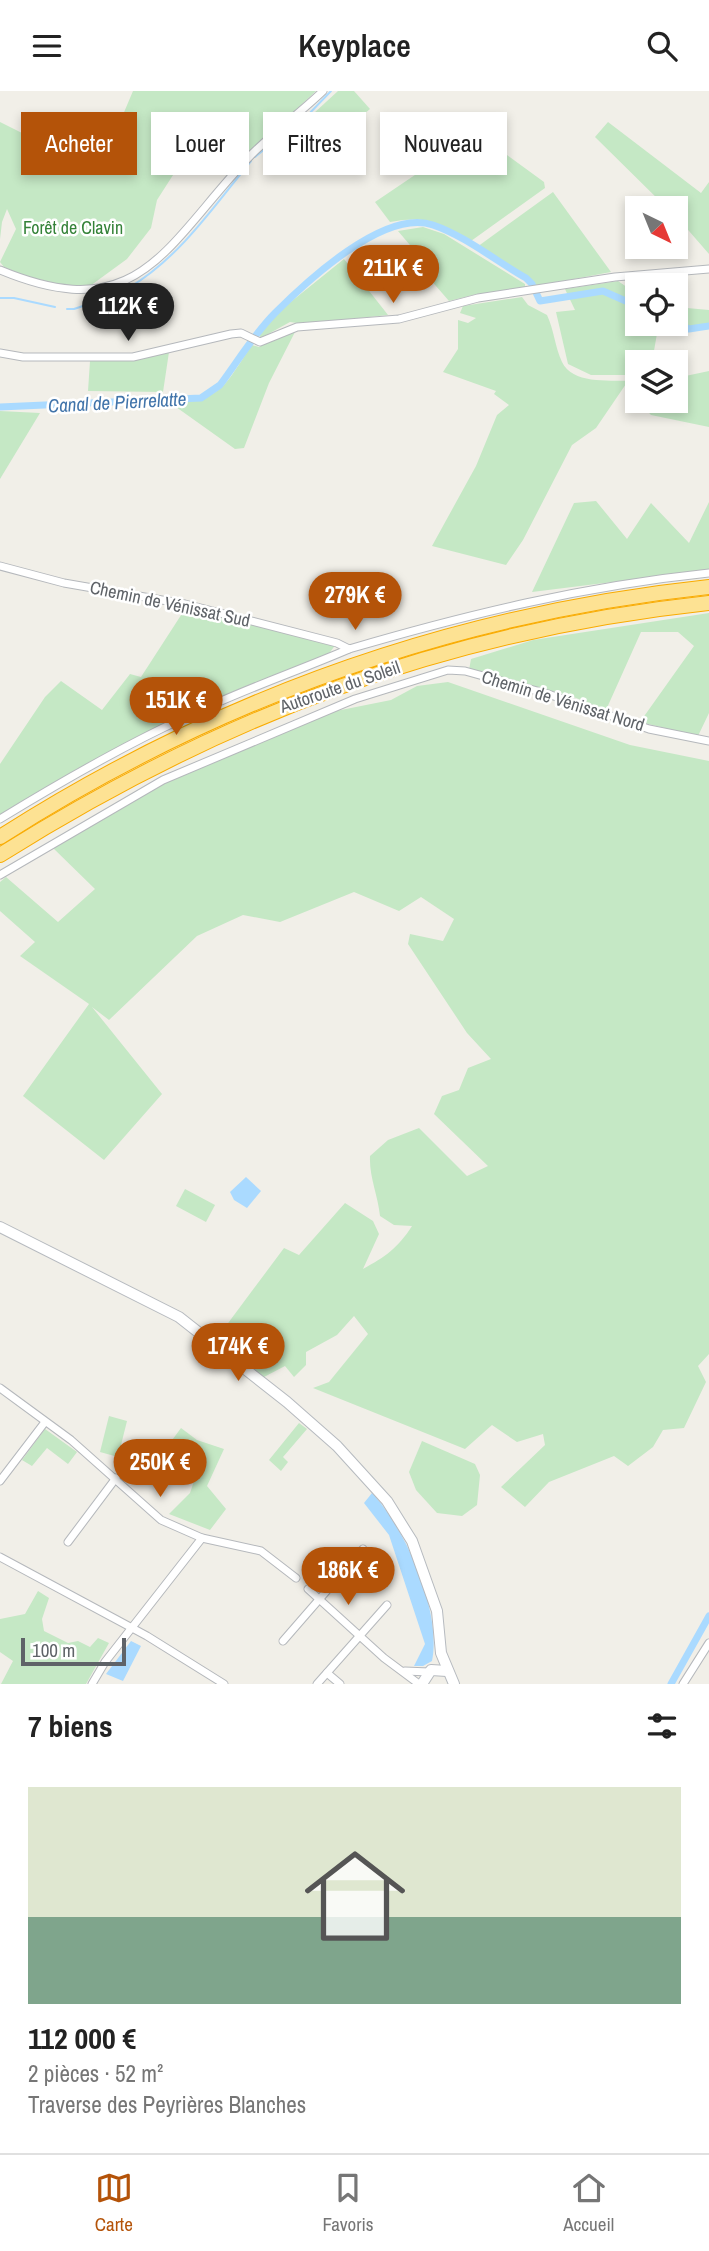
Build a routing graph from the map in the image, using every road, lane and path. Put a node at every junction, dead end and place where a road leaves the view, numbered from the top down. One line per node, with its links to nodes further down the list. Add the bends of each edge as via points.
1 (323, 91): 3 (street, via 251,155 166,251 129,279 80,291 37,285)
2 (709, 269): 4 (street, via 478,297 399,319 298,327 260,342 231,334 133,357)
3 (0, 270)
4 (0, 353)
5 (0, 566): 9 (street, Chemin de Vénissat Sud, via 64,583 185,604)
6 (709, 573): 9 (street, via 573,591 414,628)
7 (709, 587): 12 (highway, Autoroute du Soleil, via 607,600 507,620 371,657 201,725 120,765)
8 (709, 603): 13 (highway, Autoroute du Soleil, via 516,633 344,684 271,711 152,767)
9 (349, 649): 11 (street, via 180,719)
10 (709, 741): 14 (street, Chemin de Vénissat Nord, via 649,729 548,694 448,670 355,699 163,780)
11 (0, 819)
12 (0, 837)
13 (0, 855)
14 (0, 875)
15 (0, 1227): 32 (main road, via 179,1317 319,1429 401,1519 437,1611)
16 (0, 1388): 17 (street)
17 (45, 1422): 18 (street); 19 (street)
18 (116, 1478): 20 (street, via 161,1520); 21 (street)
19 (0, 1481)
20 (202, 1538): 24 (street, via 261,1551); 28 (street)
21 (68, 1542)
22 (363, 1549): 26 (street)
23 (0, 1557): 28 (street)
24 (296, 1579)
25 (308, 1589): 26 (street)
26 (318, 1598): 29 (street); 30 (street)
27 (387, 1605): 29 (street)
28 (133, 1629): 38 (street); 39 (street)
29 (359, 1635): 35 (street); 36 (street)
30 (282, 1641)
31 (709, 1643): 33 (street)
32 (442, 1653): 34 (main road); 37 (main road)
33 (706, 1653): 43 (street)
34 (431, 1670): 35 (street); 37 (main road); 42 (main road)
35 (403, 1671): 42 (street)
36 (327, 1673): 40 (street); 41 (street)
37 (453, 1680)
38 (92, 1684)
39 (224, 1684)
40 (317, 1684)
41 (340, 1684)
42 (421, 1684)
43 (683, 1684)

